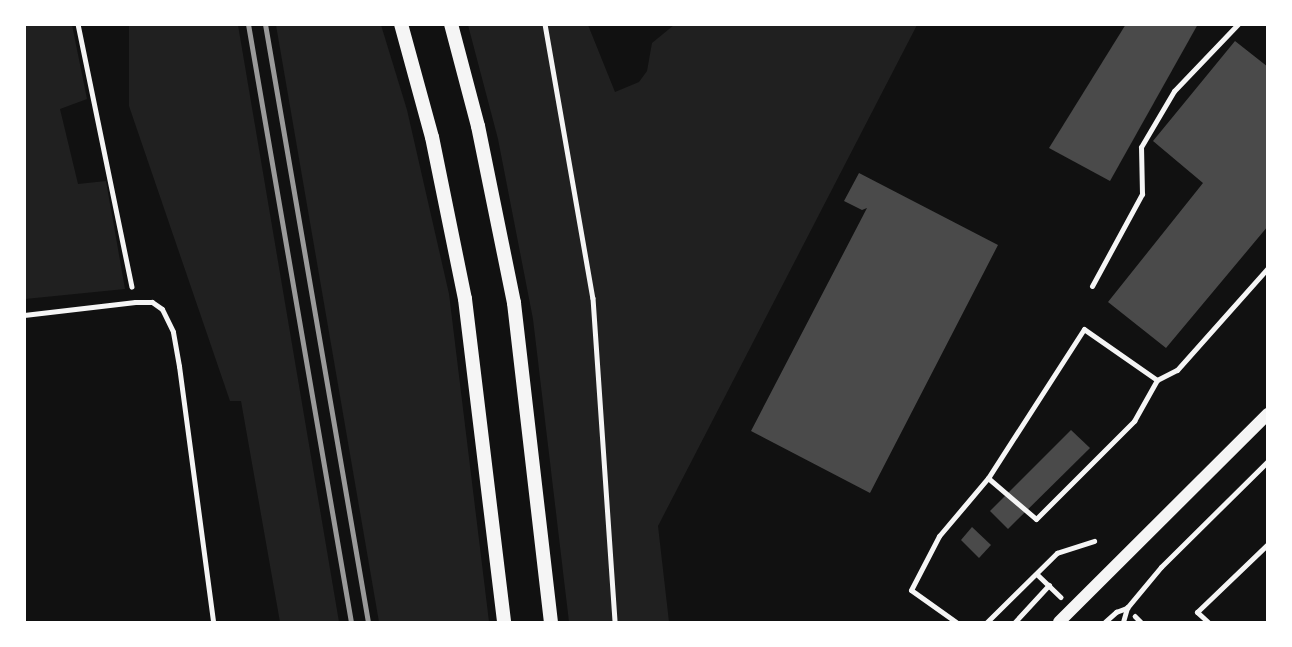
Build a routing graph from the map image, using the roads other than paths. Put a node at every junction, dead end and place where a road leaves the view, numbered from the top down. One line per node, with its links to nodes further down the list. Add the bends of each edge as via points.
1 (401, 24): 12 (main road, via 435,150 465,299)
2 (451, 24): 13 (main road, via 478,126 514,303)
3 (1238, 24): 5 (lane, via 1174,92 1141,146 1142,194)
4 (1268, 268): 7 (lane, via 1177,370)
5 (1092, 286)
6 (24, 315): 11 (lane, via 135,302 152,302 162,309 173,332)
7 (1157, 380): 9 (lane, via 1134,421 1036,519); 9 (lane, via 1084,329)
8 (1268, 414): 15 (street)
9 (988, 478): 14 (lane, via 939,536 911,590)
10 (1268, 544): 16 (lane, via 1197,612)
11 (212, 622)
12 (504, 622)
13 (551, 622)
14 (956, 622)
15 (1059, 622)
16 (1208, 622)

